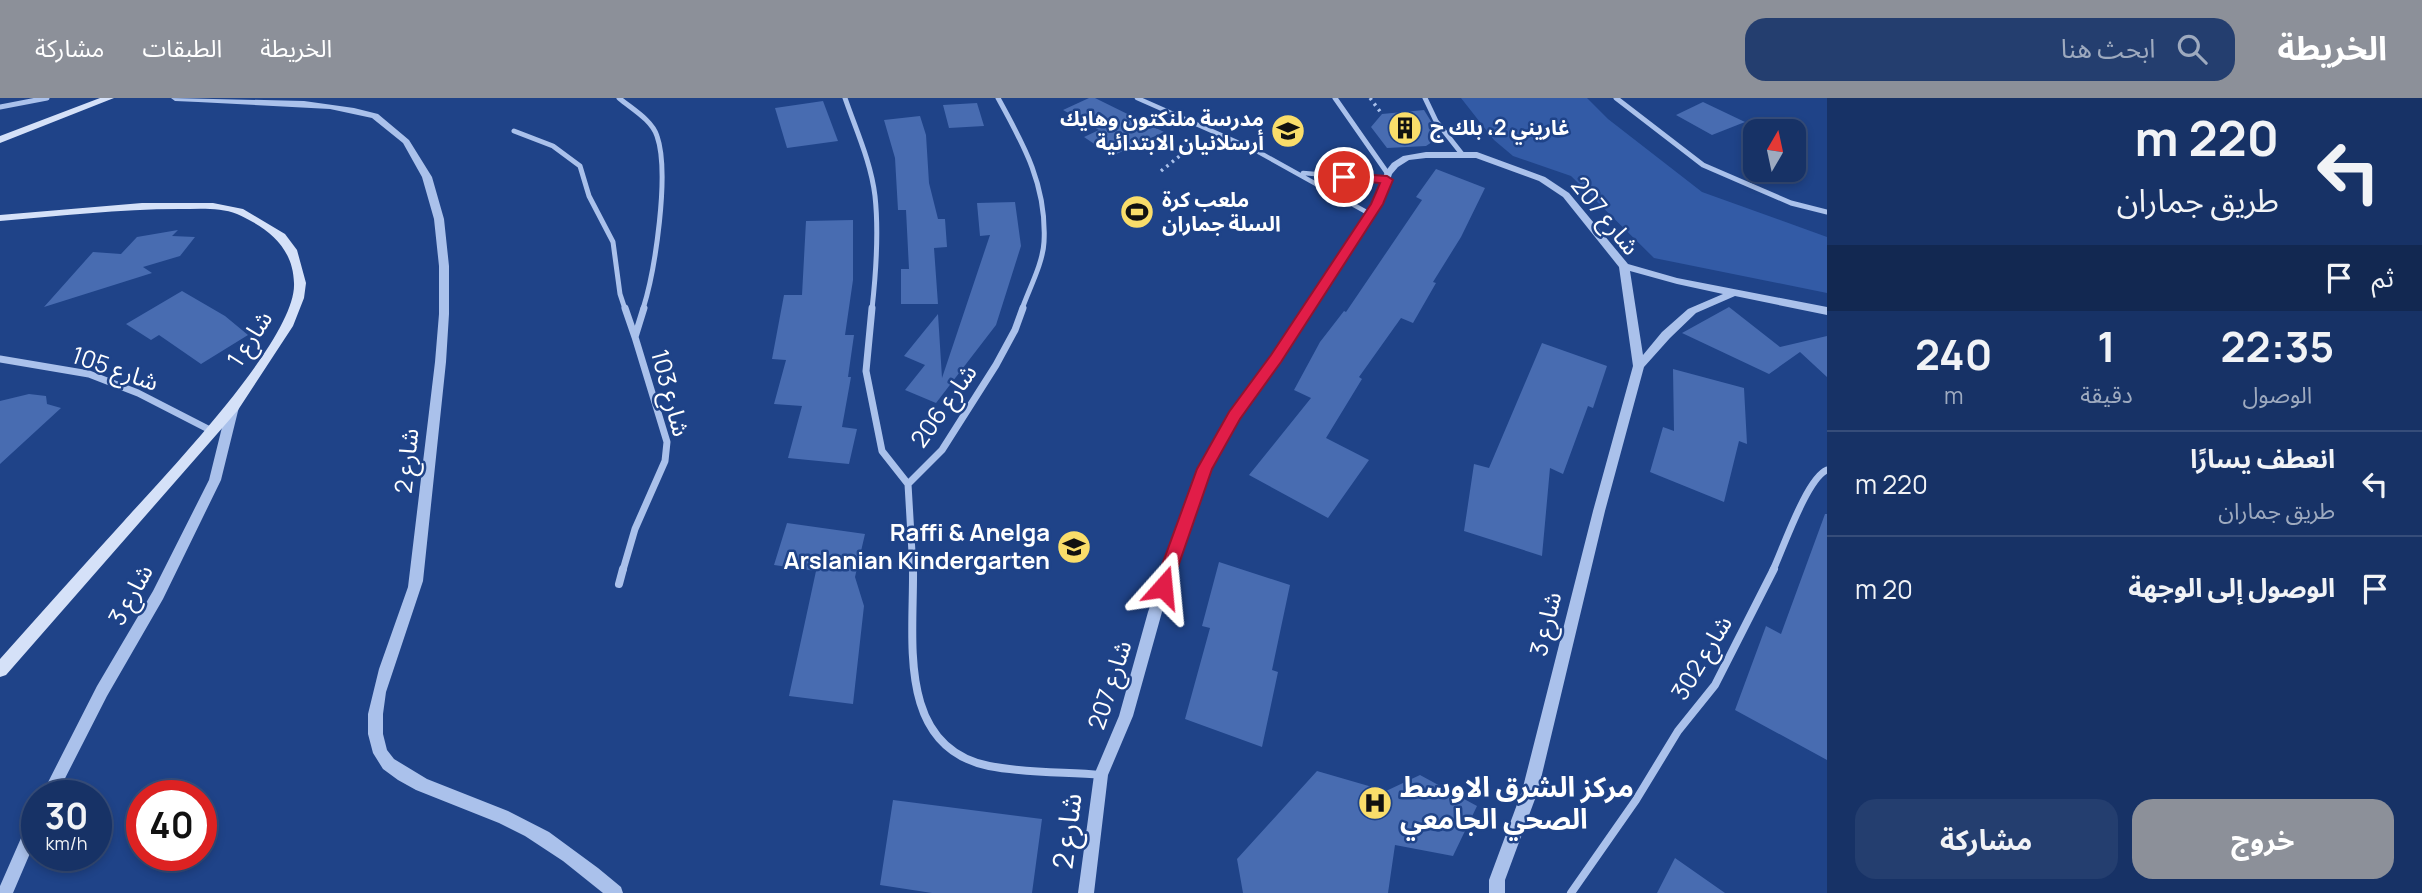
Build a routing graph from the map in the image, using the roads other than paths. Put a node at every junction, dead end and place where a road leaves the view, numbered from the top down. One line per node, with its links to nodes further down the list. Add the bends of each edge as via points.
1 (47, 98): 11 (street)
2 (109, 98): 13 (main road)
3 (175, 98): 36 (street, شارع 2, via 288,99 357,109 396,131 411,149 427,179 440,221 446,273 415,587 386,666 376,737 381,755 396,768 437,793 516,822 579,862)
4 (620, 98): 23 (street, شارع 103, via 652,125 664,166 651,284)
5 (845, 98): 29 (street, via 875,197 875,279 866,371 882,451)
6 (998, 98): 29 (street, شارع 206, via 1028,150 1037,178 1044,244 1015,330 996,365 942,450)
7 (1137, 98): 15 (lane)
8 (1335, 98): 16 (street)
9 (1425, 98): 14 (street, via 1436,121)
10 (1616, 98): 17 (street, via 1703,164 1791,204)
11 (0, 107)
12 (514, 131): 23 (street, via 553,146 580,166 589,196 613,242 620,294)
13 (0, 140)
14 (1462, 154): 16 (street, شارع 207, via 1406,158); 20 (street, شارع 207, via 1498,161 1566,195)
15 (1301, 173): 16 (lane); 18 (lane)
16 (1388, 177): 18 (street, شارع 207)
17 (1827, 212)
18 (1370, 214): 32 (street, شارع 207, via 1234,415 1205,469 1154,612 1126,716)
19 (0, 218): 26 (main road, شارع 1, via 142,206 214,206 239,211 281,236 297,267 298,298 287,326)
20 (1624, 266): 21 (street); 25 (street, شارع 207)
21 (1733, 293): 22 (street); 25 (street, via 1692,311)
22 (1827, 311)
23 (635, 337): 30 (street, شارع 103, via 664,430 666,453 635,529)
24 (0, 359): 27 (street, شارع 105, via 89,374)
25 (1639, 366): 38 (street, شارع 3, via 1530,791 1497,880)
26 (233, 407): 27 (main road, شارع 1); 33 (street, شارع 3, via 215,481)
27 (212, 431): 31 (main road, شارع 1)
28 (1827, 470): 39 (street, شارع 302, via 1806,498 1714,685 1678,731)
29 (908, 484): 32 (street, via 914,684 926,722 937,739 988,766)
30 (619, 584)
31 (0, 670)
32 (1101, 775): 37 (street, شارع 2)
33 (56, 780)
34 (21, 856): 35 (street)
35 (5, 893)
36 (615, 893)
37 (1086, 893)
38 (1497, 893)
39 (1571, 893)

